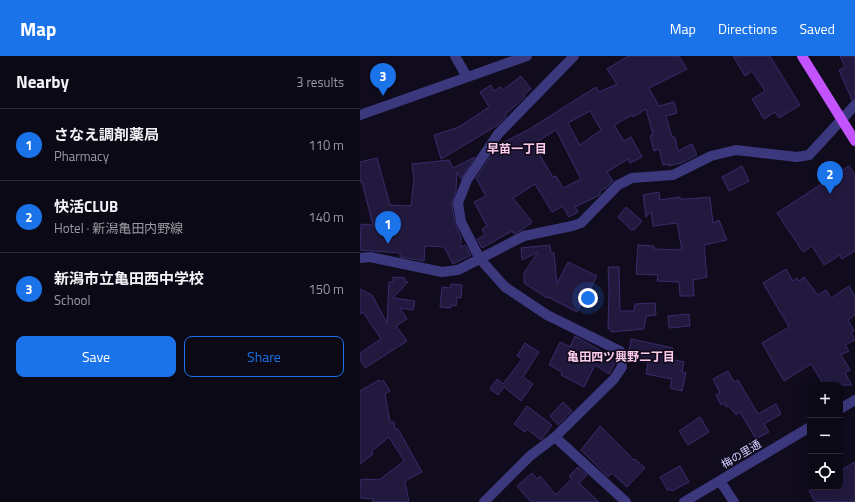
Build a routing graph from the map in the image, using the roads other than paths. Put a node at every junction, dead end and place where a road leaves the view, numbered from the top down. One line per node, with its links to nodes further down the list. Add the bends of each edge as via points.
1 (455, 56): 5 (street)
2 (527, 56): 5 (street)
3 (574, 56): 11 (street, via 498,134 467,180 458,203 461,222)
4 (802, 56): 8 (main road)
5 (467, 77): 7 (street)
6 (855, 105): 8 (street)
7 (360, 115)
8 (842, 120): 9 (main road); 11 (street, via 810,155 797,157 736,150 711,156 673,175 632,178 618,185 581,223 524,236)
9 (855, 141)
10 (360, 258): 11 (street, via 370,257 442,272 458,270)
11 (480, 258): 15 (street, via 506,288 547,315 620,351 622,367 614,379)
12 (855, 400): 13 (street)
13 (843, 407)
14 (807, 429): 16 (street, 梅の里通)
15 (556, 437): 17 (street, via 530,456); 18 (street)
16 (720, 480): 19 (street, 梅の里通); 20 (street)
17 (484, 502)
18 (626, 502)
19 (684, 502)
20 (734, 502)

